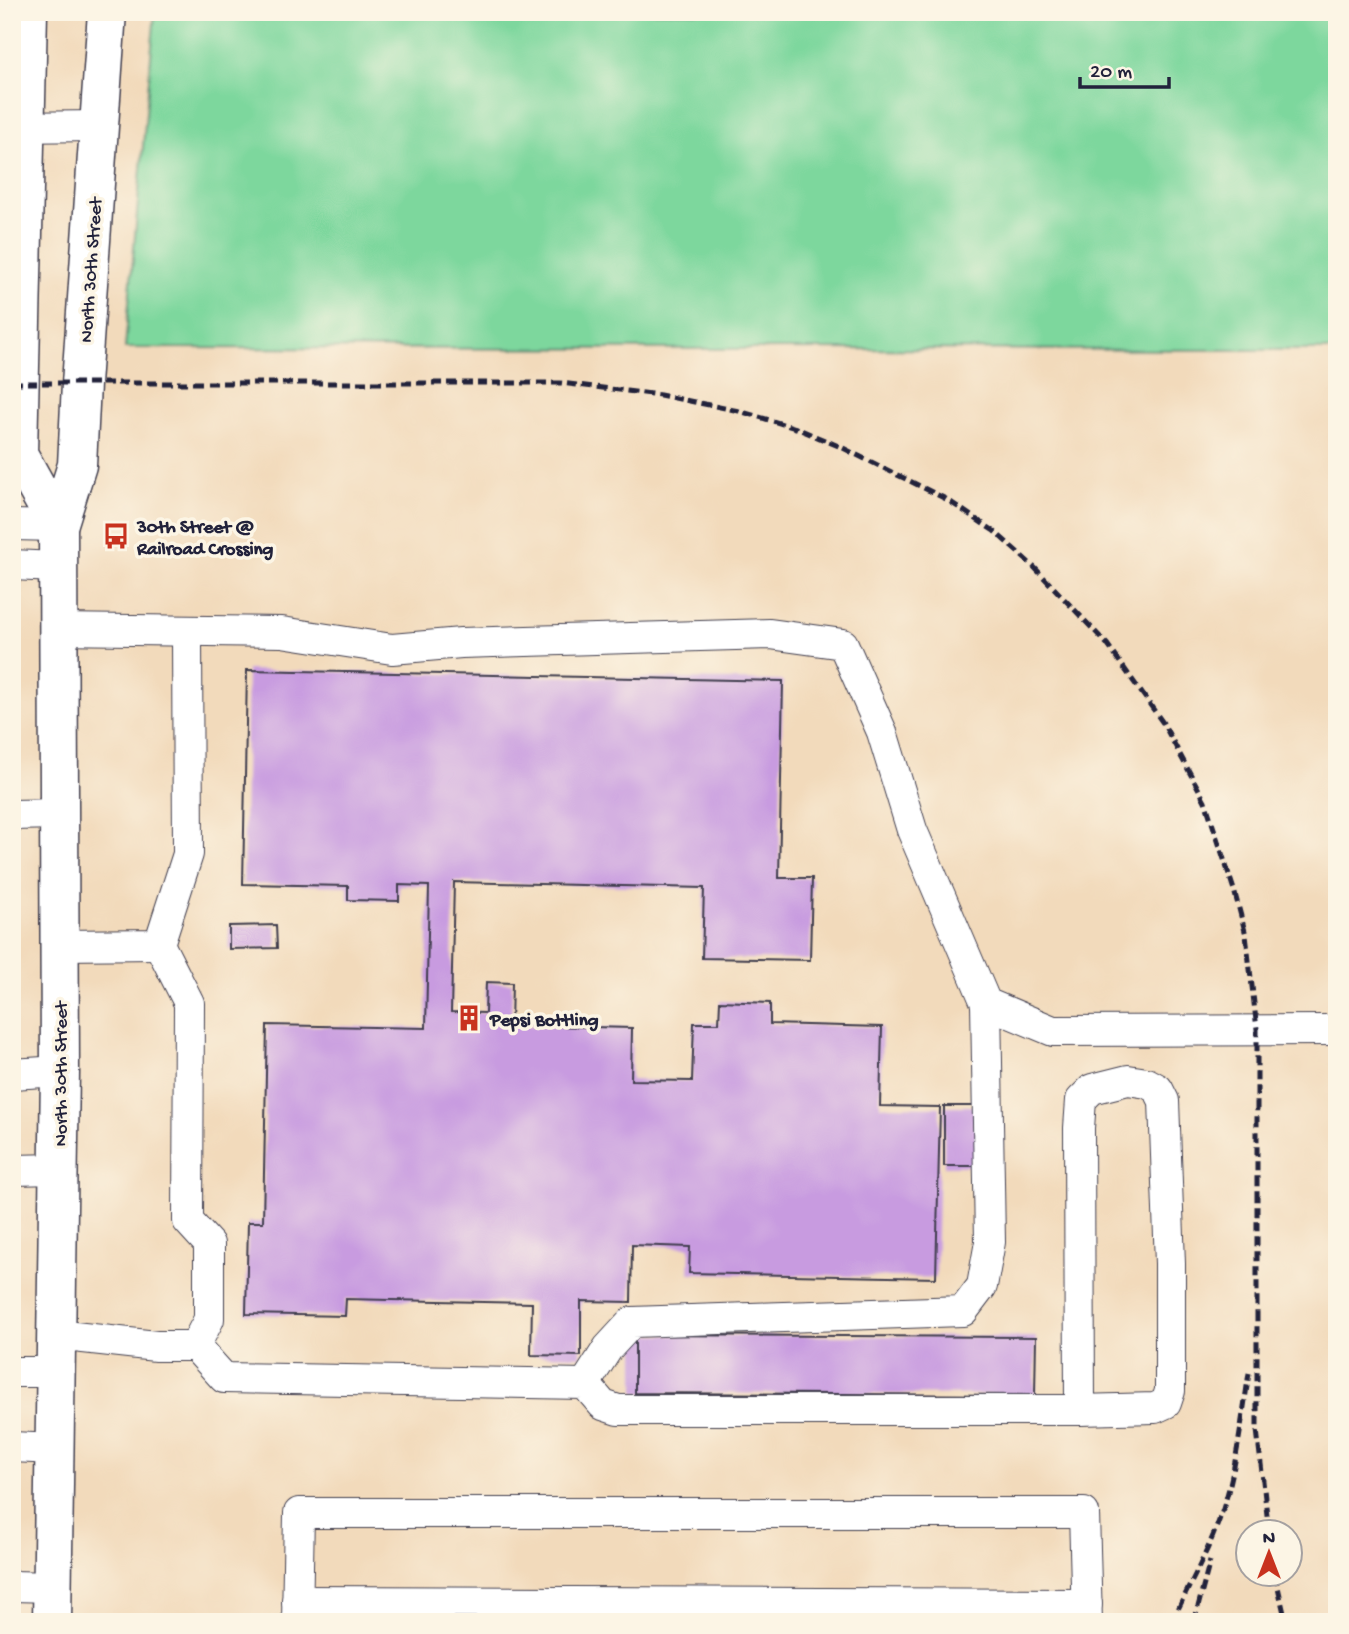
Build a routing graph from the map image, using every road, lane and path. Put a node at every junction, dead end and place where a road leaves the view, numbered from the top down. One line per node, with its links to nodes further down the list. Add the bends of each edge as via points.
1 (28, 12): 4 (main road)
2 (107, 12): 3 (main road, North 30th Street)
3 (100, 125): 4 (street); 6 (main road, North 30th Street, via 77,465)
4 (19, 127): 6 (main road, via 18,454)
5 (12, 524): 6 (street)
6 (58, 526): 8 (main road, North 30th Street)
7 (12, 565): 8 (street)
8 (56, 566): 9 (main road, North 30th Street)
9 (57, 629): 10 (street); 11 (main road, North 30th Street)
10 (187, 632): 13 (street, via 188,854); 15 (street, via 282,632 392,649 770,634 843,644 881,732 912,830)
11 (58, 814): 12 (street); 14 (main road, North 30th Street)
12 (12, 815)
13 (159, 944): 14 (street); 21 (street, via 189,1003 188,1221 209,1244 209,1319)
14 (59, 945): 17 (main road, North 30th Street)
15 (986, 1003): 16 (street, via 1052,1031); 24 (street, via 990,1242 982,1286 963,1311 632,1322)
16 (1337, 1030)
17 (60, 1072): 18 (street); 19 (main road, North 30th Street)
18 (12, 1074)
19 (58, 1169): 20 (street); 22 (main road, North 30th Street)
20 (12, 1170)
21 (195, 1346): 22 (street); 24 (street, via 224,1378)
22 (56, 1353): 23 (street); 27 (main road, North 30th Street)
23 (12, 1372)
24 (585, 1384): 25 (street, via 603,1405 618,1410)
25 (1080, 1410): 25 (street, via 1155,1408 1166,1403 1170,1391 1164,1101 1158,1089 1147,1083 1128,1080 1092,1089 1081,1100)
26 (12, 1447): 27 (street)
27 (55, 1449): 29 (main road, North 30th Street)
28 (12, 1586): 29 (street)
29 (53, 1604)
30 (297, 1611): 31 (street); 31 (street, via 299,1514 1084,1513)
31 (1087, 1613)

